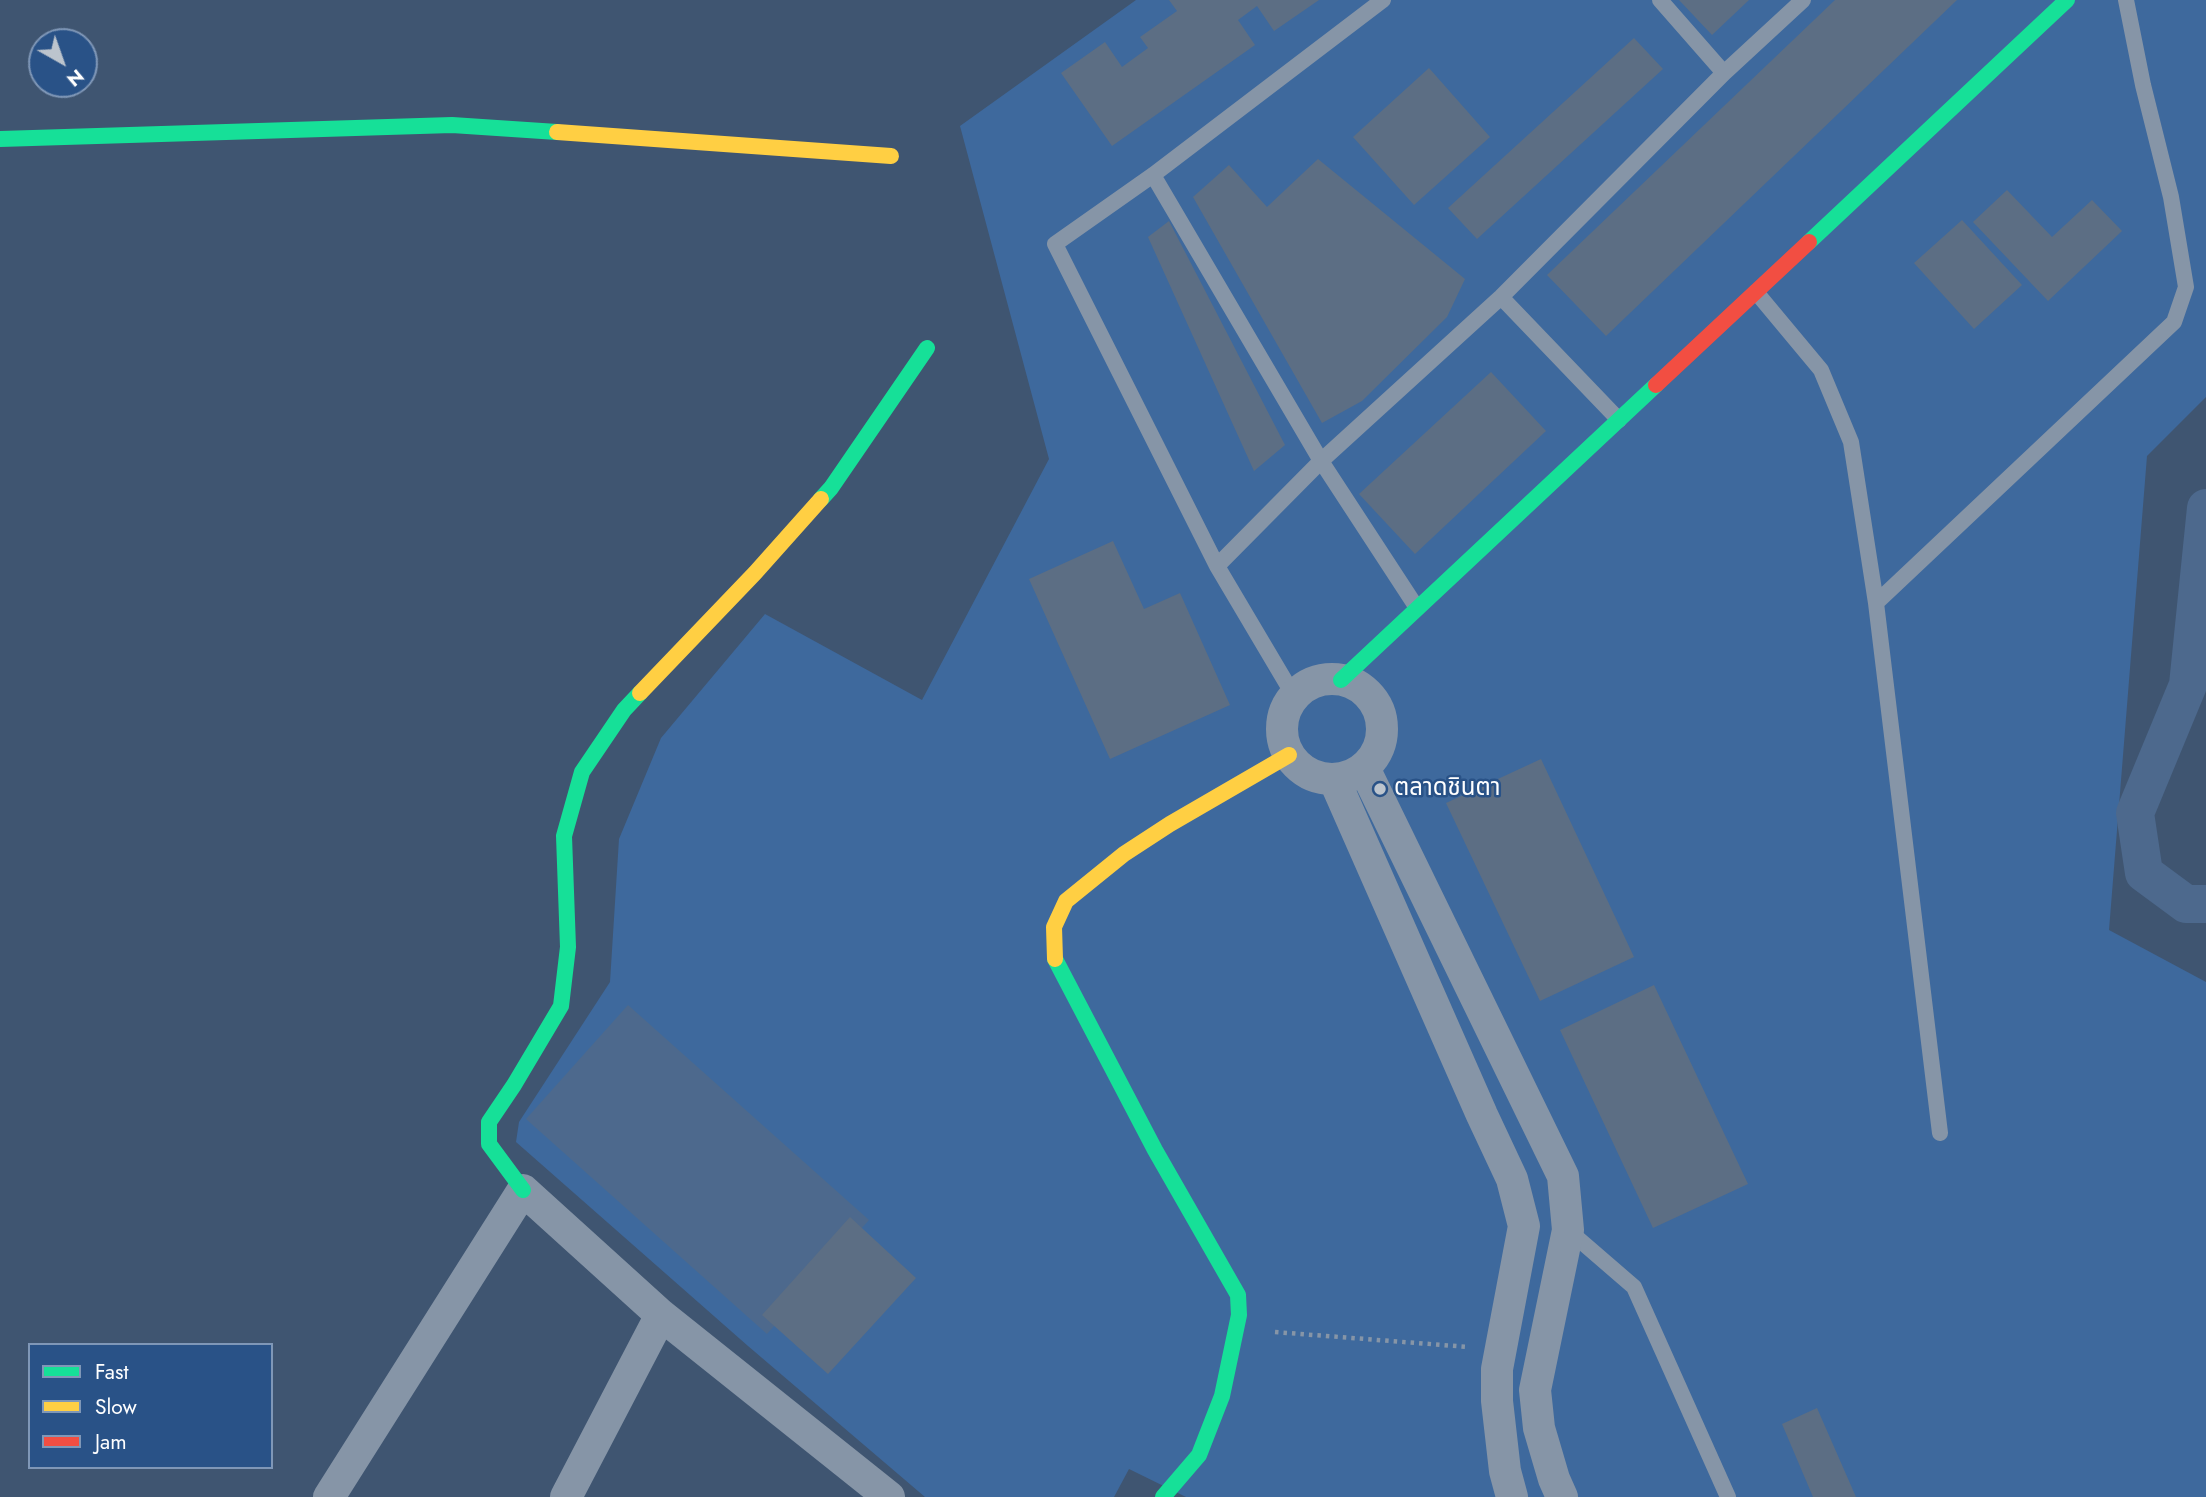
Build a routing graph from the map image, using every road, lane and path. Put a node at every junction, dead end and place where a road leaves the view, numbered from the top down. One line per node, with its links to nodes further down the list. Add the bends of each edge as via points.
1 (1383, 0): 9 (lane)
2 (1660, 0): 6 (lane)
3 (1803, 0): 6 (lane)
4 (2067, 0): 10 (street)
5 (2126, 0): 16 (lane, via 2171,197 2186,287 2174,322)
6 (1724, 74): 11 (lane)
7 (0, 139): 8 (street, via 452,125)
8 (891, 156)
9 (1153, 175): 14 (lane); 15 (lane, via 1055,244)
10 (1756, 292): 13 (street); 16 (lane, via 1821,370 1851,442)
11 (1500, 296): 13 (lane); 14 (lane)
12 (927, 348): 24 (street, via 831,488 624,710 582,772 564,836 568,947 561,1006 489,1122 489,1144)
13 (1619, 419): 17 (street)
14 (1321, 461): 15 (lane); 17 (lane)
15 (1217, 566): 19 (lane)
16 (1875, 603): 23 (lane)
17 (1417, 608): 18 (street)
18 (1341, 680): 19 (street, via 1324,679); 21 (street, via 1369,695 1382,724 1374,756)
19 (1294, 696): 20 (street, via 1281,724)
20 (1289, 755): 22 (street, via 1308,774); 27 (street, via 1124,854 1066,901 1054,927 1055,959 1155,1150 1238,1295)
21 (1364, 768): 22 (street); 25 (street, via 1563,1176)
22 (1334, 779): 28 (street, via 1512,1179 1524,1226)
23 (1941, 1133)
24 (523, 1190): 26 (street); 30 (street)
25 (1568, 1230): 29 (street); 36 (lane, via 1634,1287)
26 (661, 1315): 31 (street); 32 (street)
27 (1236, 1329): 28 (path); 33 (street, via 1222,1396 1199,1455)
28 (1501, 1350): 29 (street); 34 (street, via 1497,1401 1505,1471)
29 (1541, 1359): 35 (street, via 1535,1390 1539,1428)
30 (329, 1497)
31 (566, 1497)
32 (889, 1497)
33 (1163, 1497)
34 (1513, 1497)
35 (1562, 1497)
36 (1728, 1497)

